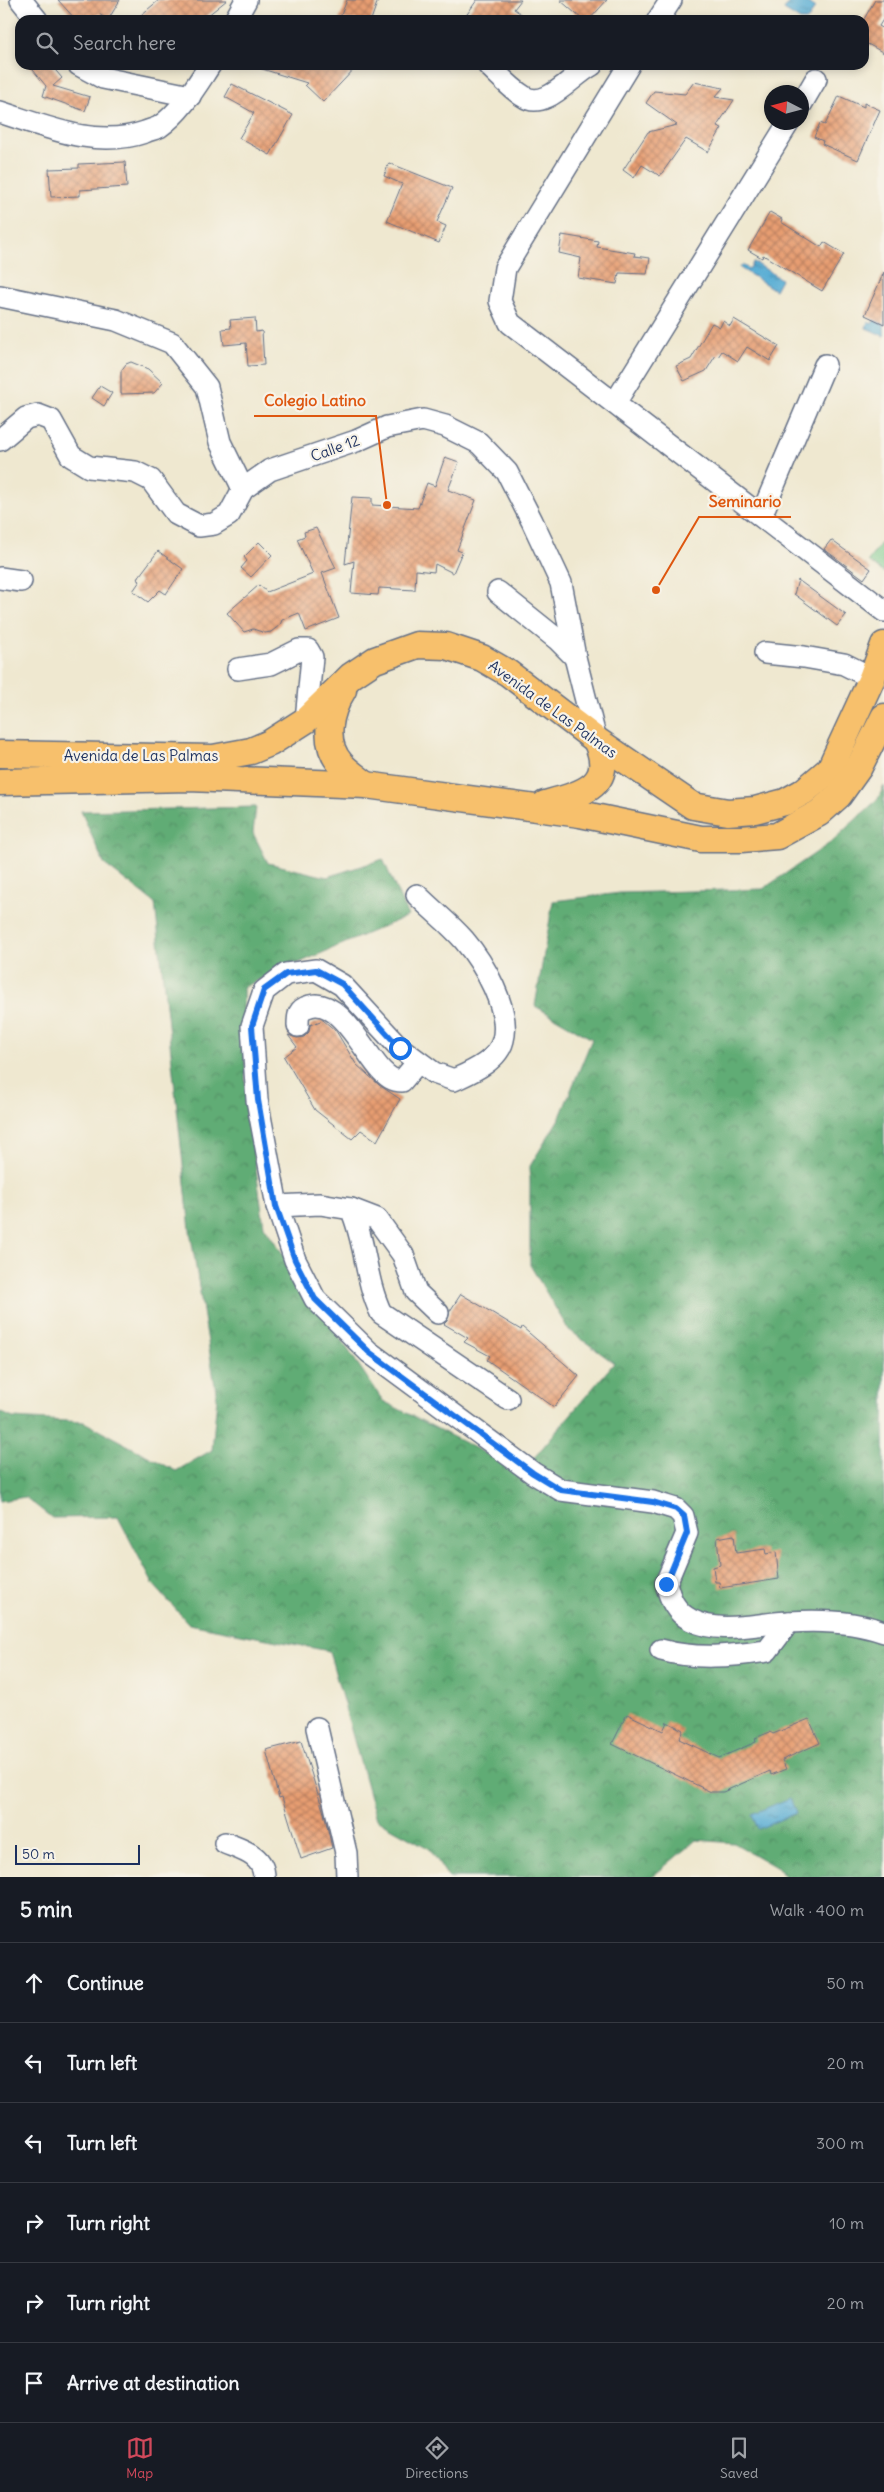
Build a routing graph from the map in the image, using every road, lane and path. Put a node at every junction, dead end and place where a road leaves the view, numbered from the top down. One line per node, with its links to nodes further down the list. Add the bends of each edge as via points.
1 (21, 0): 4 (street)
2 (246, 0): 5 (street)
3 (671, 0): 6 (street)
4 (33, 15)
5 (238, 15)
6 (661, 15)
7 (88, 70): 14 (street, via 103,78)
8 (207, 70): 14 (street)
9 (493, 70): 10 (street, via 523,97 533,101 544,100)
10 (585, 70)
11 (623, 70): 19 (street, via 505,268 500,301 510,323)
12 (816, 79): 13 (street)
13 (809, 91)
14 (190, 96): 15 (street, via 159,127 125,139 61,132)
15 (0, 112)
16 (784, 130): 19 (street)
17 (0, 296): 21 (street, via 116,320 172,343 207,387 220,442)
18 (825, 365): 22 (street)
19 (615, 403): 22 (street)
20 (0, 440): 21 (street, Calle 12, via 26,418 38,415 51,420 71,456 89,467 135,472 151,480 176,514 199,526 214,524 229,514)
21 (243, 489): 29 (street, Calle 12, via 270,470 387,427 423,420 446,426 479,443 507,472 561,583)
22 (761, 516): 26 (street)
23 (0, 578): 24 (street)
24 (22, 581)
25 (498, 592): 29 (street)
26 (884, 611)
27 (884, 645): 32 (main road, Avenida de Las Palmas)
28 (765, 653): 32 (street, via 844,664)
29 (575, 657): 35 (street, Calle 12)
30 (238, 669): 34 (street, via 271,664 299,650 308,650 312,657)
31 (351, 676): 34 (main road, Avenida de Las Palmas); 35 (main road, Avenida de Las Palmas, via 375,660 417,645 446,646 465,651 508,673); 38 (main road, via 334,709 330,747 341,764)
32 (872, 678): 35 (main road, Avenida de Las Palmas, via 830,769 803,792 784,802 755,810 728,812 693,806)
33 (884, 717): 39 (main road, Avenida de Las Palmas, via 859,767 839,795 819,813 777,836 701,838)
34 (306, 720): 36 (main road, Avenida de Las Palmas, via 251,751 213,758)
35 (596, 740): 39 (main road, via 604,757 601,773 592,786 577,796)
36 (0, 754)
37 (0, 782): 38 (main road, Avenida de Las Palmas, via 188,778)
38 (366, 785): 39 (main road, Avenida de Las Palmas)
39 (535, 806)
40 (417, 895): 42 (street, via 464,940 496,994 504,1026 503,1042 478,1069 454,1080)
41 (298, 1026): 42 (street, via 298,1014 303,1008 314,1004 324,1006 336,1013 381,1070 394,1081 402,1081)
42 (426, 1068): 43 (street, via 400,1048 342,984 316,970 286,974 264,990 252,1026 258,1100)
43 (276, 1206): 44 (street, via 320,1204); 47 (street, via 295,1260 315,1299 369,1352 533,1473 561,1490 653,1502 676,1509 684,1516 687,1533 666,1584 674,1608 691,1620 721,1628)
44 (351, 1209): 45 (street, via 377,1219 403,1255 416,1292); 46 (street, via 359,1226 374,1298 381,1313)
45 (438, 1313)
46 (508, 1400)
47 (789, 1622): 48 (street, via 834,1621); 49 (street, via 767,1651 732,1656 681,1656)
48 (884, 1632)
49 (661, 1650)
50 (317, 1728): 53 (street, via 346,1853)
51 (225, 1843): 52 (street, via 255,1855)
52 (264, 1877)
53 (347, 1877)

